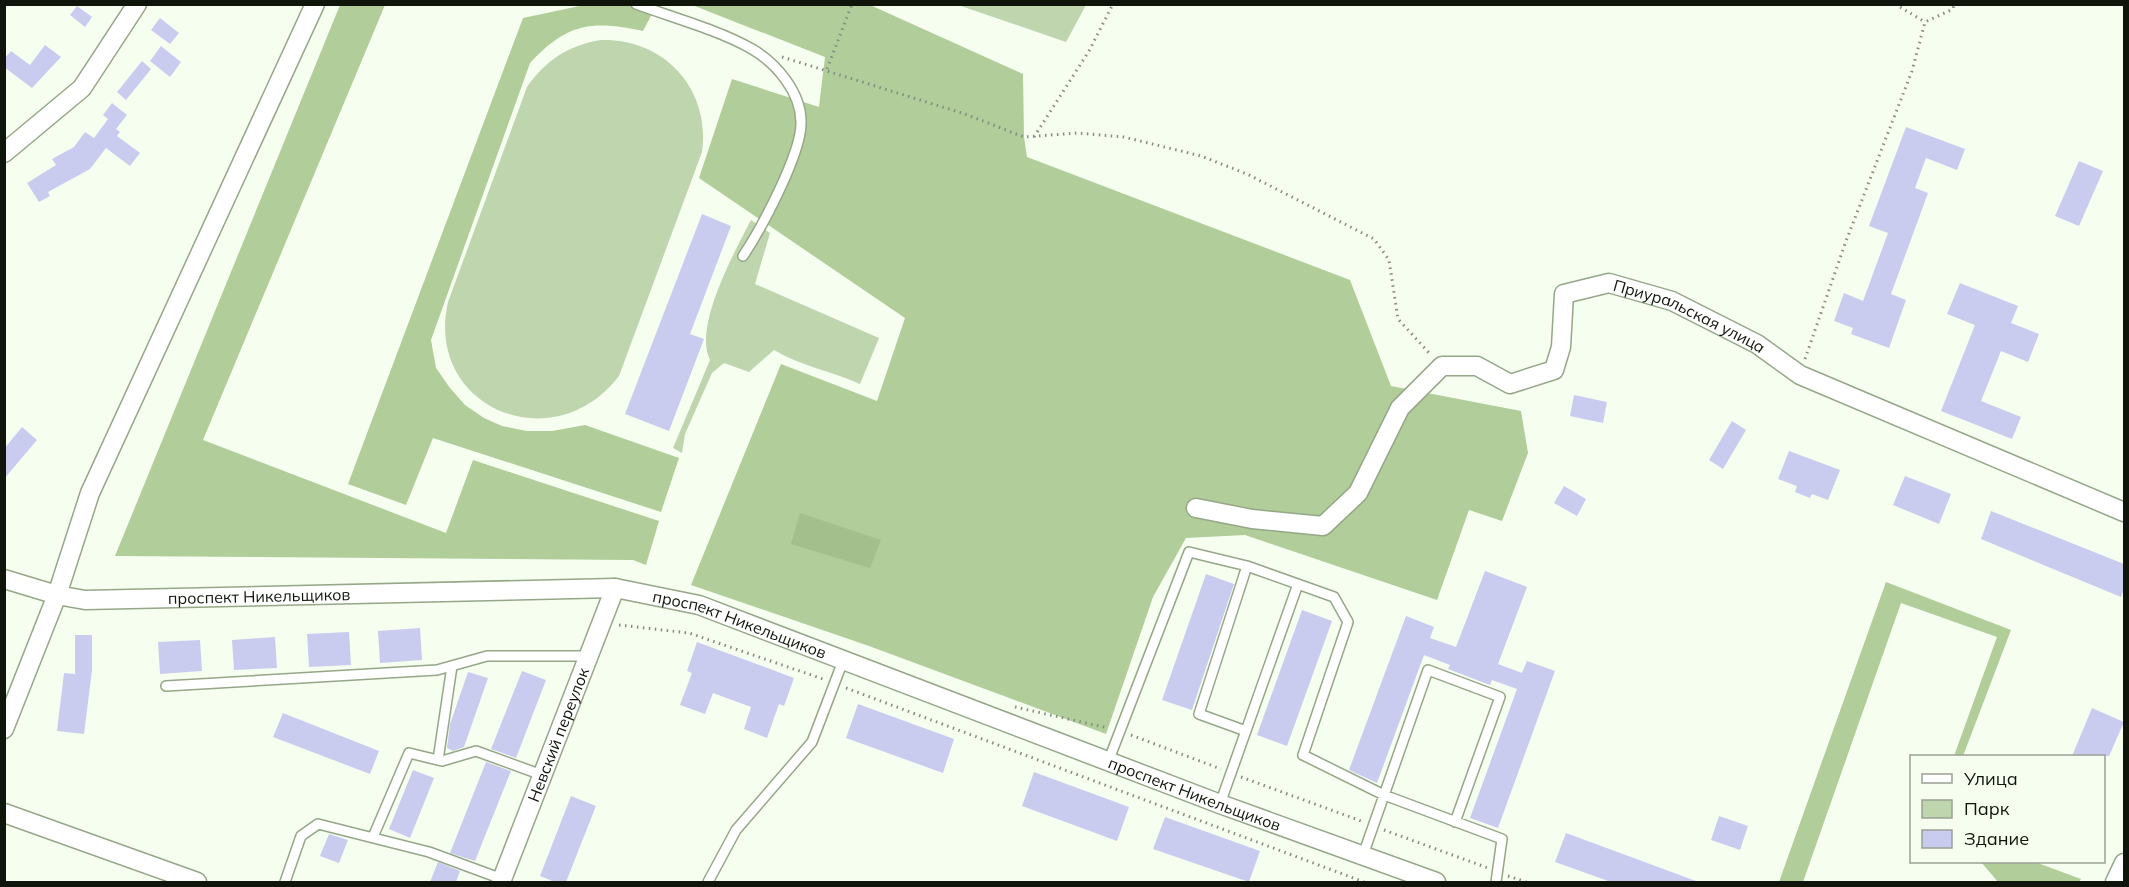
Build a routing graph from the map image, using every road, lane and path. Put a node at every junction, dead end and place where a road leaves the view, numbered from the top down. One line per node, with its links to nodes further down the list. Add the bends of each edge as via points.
1 (137, 4): 12 (street, via 82,88)
2 (315, 4): 22 (street, via 90,492)
3 (636, 4): 9 (lane)
4 (852, 4): 10 (path)
5 (1113, 4): 11 (path, via 1089,51)
6 (1895, 4): 8 (path)
7 (1954, 4): 8 (path, via 1953,9)
8 (1925, 22): 15 (path, via 1912,71 1846,241)
9 (751, 48): 10 (path); 13 (lane, via 774,65 794,92 801,122 794,154)
10 (827, 69): 11 (path, via 1024,137)
11 (1035, 137): 14 (path, via 1077,133 1124,137 1201,156 1247,174 1374,239 1389,261 1398,319)
12 (4, 153)
13 (743, 256)
14 (1442, 366): 15 (street, Приуральская улица, via 1477,366 1510,384 1554,370 1561,347 1564,294 1609,283 1672,301 1757,344); 16 (street, via 1400,408 1358,493 1323,526 1252,519)
15 (1800, 375): 17 (street, Приуральская улица)
16 (1196, 508)
17 (2124, 512)
18 (1247, 567): 20 (lane); 31 (lane, via 1189,552); 32 (lane, via 1199,714)
19 (4, 579): 22 (street, проспект Никельщиков)
20 (1298, 584): 32 (lane); 37 (lane, via 1334,597 1348,622 1303,755)
21 (615, 588): 22 (street, проспект Никельщиков, via 85,600); 23 (street, Невский переулок); 25 (street, проспект Никельщиков, via 699,605)
22 (57, 595): 30 (street)
23 (601, 623): 24 (street, Невский переулок); 27 (path, via 689,633)
24 (588, 656): 26 (lane, via 487,656); 36 (street, Невский переулок)
25 (843, 660): 27 (lane); 34 (street, проспект Никельщиков)
26 (452, 666): 28 (lane); 33 (lane)
27 (834, 683): 49 (lane, via 812,742 736,830); 50 (path)
28 (166, 686)
29 (1011, 705): 31 (path)
30 (4, 729)
31 (1119, 731): 34 (lane); 35 (path)
32 (1246, 731): 35 (lane)
33 (438, 760): 36 (lane, via 476,751); 42 (lane, via 408,753)
34 (1108, 762): 38 (street, проспект Никельщиков)
35 (1230, 773): 38 (lane); 41 (path)
36 (542, 775): 46 (street, Невский переулок)
37 (1384, 795): 40 (lane); 40 (lane, via 1428,670 1500,697); 41 (lane)
38 (1220, 804): 43 (street, проспект Никельщиков)
39 (4, 813): 47 (street)
40 (1455, 822): 45 (lane, via 1502,839)
41 (1372, 825): 43 (lane); 45 (path)
42 (373, 837): 46 (lane, via 429,852); 48 (lane, via 318,825 301,836)
43 (1363, 855): 51 (street, проспект Никельщиков)
44 (2124, 862): 54 (street)
45 (1498, 872): 52 (lane); 53 (path)
46 (502, 881)
47 (197, 882)
48 (285, 882)
49 (708, 882)
50 (1364, 882)
51 (1436, 882)
52 (1496, 882)
53 (1526, 882)
54 (2115, 882)

